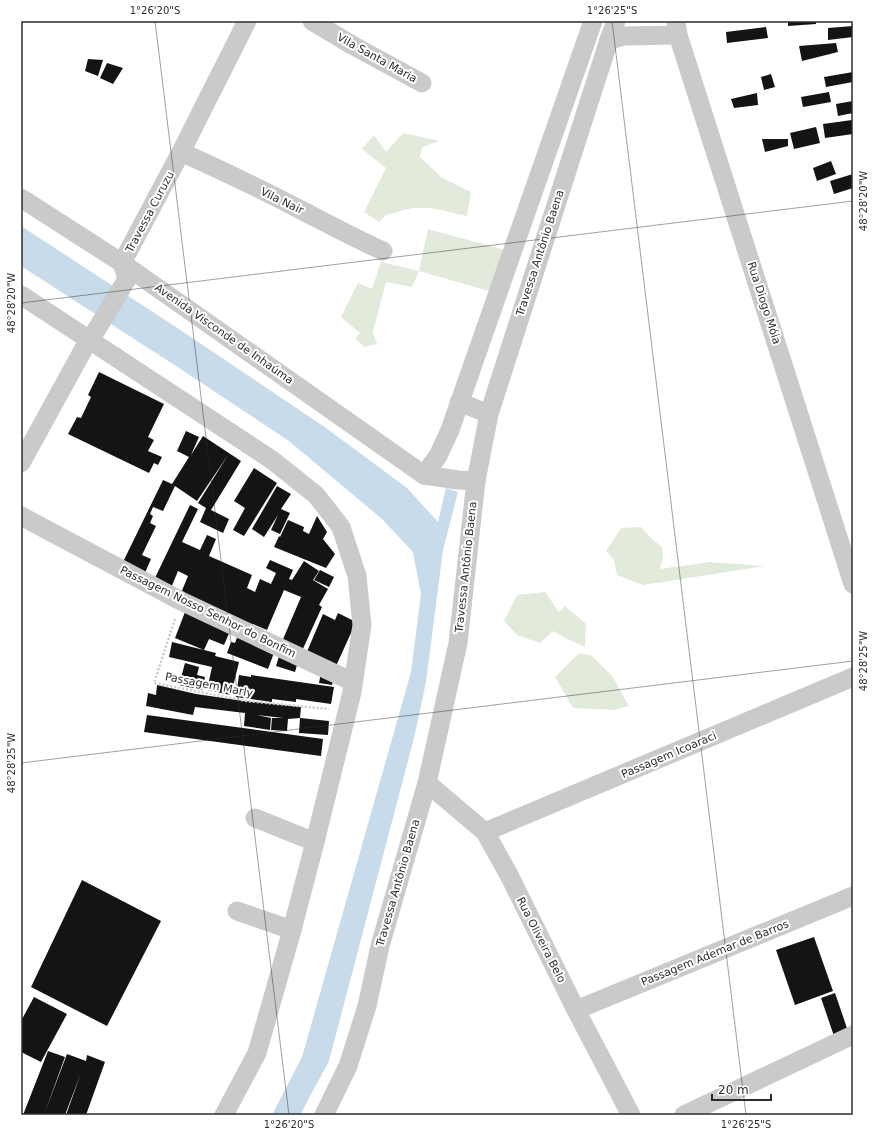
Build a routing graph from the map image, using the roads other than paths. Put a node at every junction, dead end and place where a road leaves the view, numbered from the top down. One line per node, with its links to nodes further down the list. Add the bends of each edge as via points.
1 (247, 21): 8 (street, Travessa Curuzu)
2 (312, 21): 7 (street, Vila Santa Maria, via 352,46)
3 (593, 21): 14 (street)
4 (616, 21): 6 (street, Travessa Antônio Baena)
5 (677, 28): 6 (street); 20 (street, Rua Diogo Móia)
6 (609, 40): 15 (street, Travessa Antônio Baena)
7 (422, 83)
8 (181, 152): 10 (street, Vila Nair); 11 (street, Travessa Curuzu)
9 (21, 198): 11 (street, Avenida Visconde de Inhaúma)
10 (383, 251)
11 (124, 271): 13 (street, Travessa Curuzu); 17 (street, Avenida Visconde de Inhaúma)
12 (21, 295): 13 (street)
13 (93, 335): 16 (street, Travessa Curuzu); 22 (street, via 272,460 316,495 340,527 357,576 362,625)
14 (459, 402): 15 (street); 17 (street, via 444,444)
15 (489, 414): 18 (street, Travessa Antônio Baena)
16 (21, 463)
17 (424, 475): 18 (street)
18 (476, 480): 23 (street, Travessa Antônio Baena, via 458,643)
19 (21, 516): 22 (street, Passagem Nosso Senhor do Bonfim, via 181,601)
20 (853, 584)
21 (853, 677): 25 (street, Passagem Icoaraci)
22 (353, 682): 26 (street)
23 (427, 783): 25 (street, Rua Oliveira Belo); 33 (street, Travessa Antônio Baena, via 380,946 367,1006 348,1066)
24 (255, 818): 26 (street)
25 (485, 832): 30 (street, Rua Oliveira Belo)
26 (315, 842): 29 (street)
27 (853, 896): 30 (street, Passagem Ademar de Barros)
28 (237, 911): 29 (street)
29 (292, 930): 32 (street, via 257,1053)
30 (576, 1010): 34 (street, Rua Oliveira Belo)
31 (853, 1035): 35 (street)
32 (224, 1115)
33 (324, 1115)
34 (631, 1115)
35 (684, 1115)

